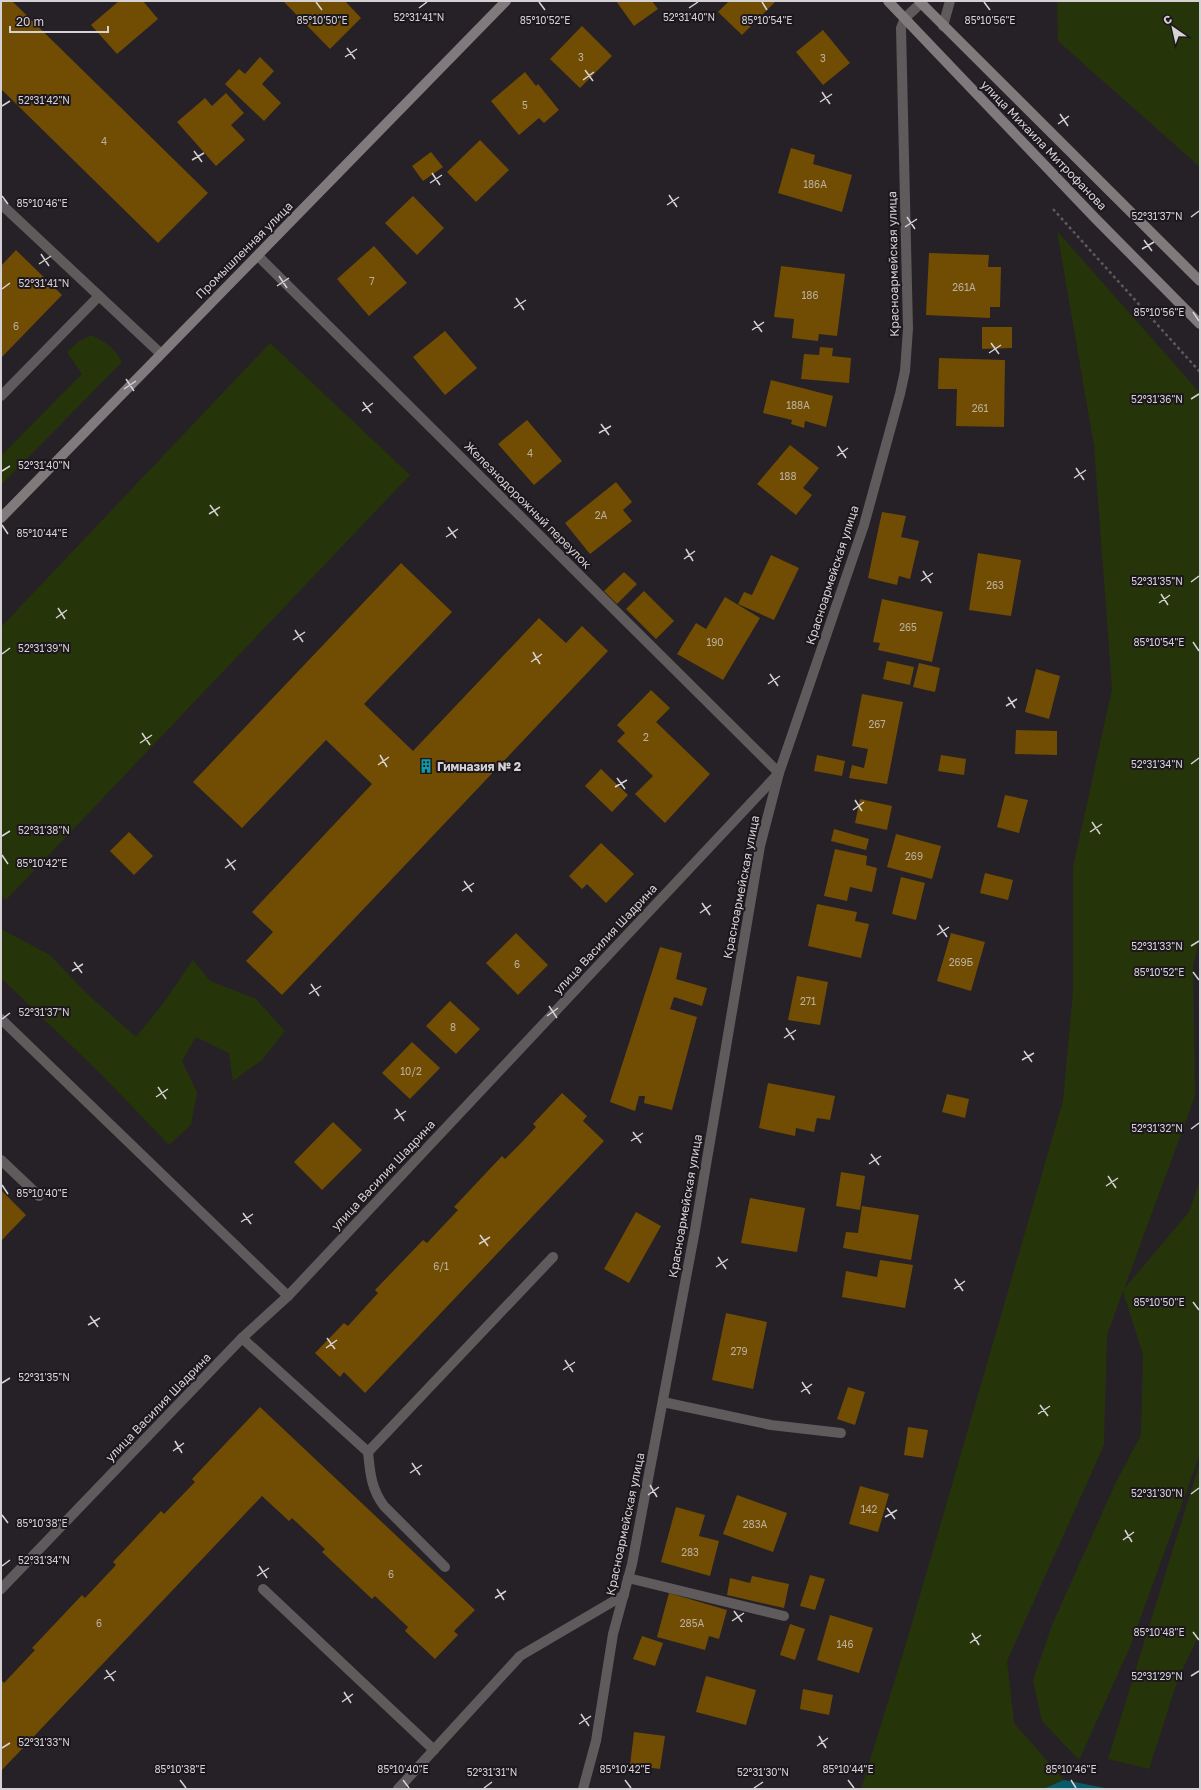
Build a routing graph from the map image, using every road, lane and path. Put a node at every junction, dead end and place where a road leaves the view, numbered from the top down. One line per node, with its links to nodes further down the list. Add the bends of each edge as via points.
1 (506, 1): 9 (main road, Промышленная улица)
2 (888, 1): 5 (main road, улица Михаила Митрофанова)
3 (950, 1): 6 (street)
4 (920, 2): 5 (street); 6 (main road, улица Михаила Митрофанова)
5 (905, 18): 12 (main road, улица Михаила Митрофанова, via 1095,218); 17 (street, Красноармейская улица, via 901,28 908,329 905,371 864,526)
6 (943, 26): 10 (main road, улица Михаила Митрофанова)
7 (1047, 203): 14 (path)
8 (1, 204): 11 (street)
9 (258, 256): 13 (main road, Промышленная улица); 17 (street, Железнодорожный переулок)
10 (1200, 281)
11 (100, 296): 13 (street); 15 (street)
12 (1200, 324)
13 (160, 353): 16 (main road, Промышленная улица)
14 (1200, 372)
15 (1, 396)
16 (1, 518)
17 (779, 773): 22 (street, улица Василия Шадрина); 24 (street, Красноармейская улица, via 760,846)
18 (1, 1019): 22 (street)
19 (1, 1160): 20 (street)
20 (39, 1196)
21 (553, 1257): 26 (street)
22 (288, 1296): 23 (street, улица Василия Шадрина)
23 (242, 1338): 26 (street); 29 (street, улица Василия Шадрина)
24 (663, 1402): 25 (street, via 771,1425); 28 (street, Красноармейская улица)
25 (840, 1433)
26 (368, 1452): 27 (street, via 376,1495)
27 (445, 1567)
28 (628, 1578): 31 (street, Красноармейская улица); 32 (street)
29 (1, 1589)
30 (263, 1589): 33 (street)
31 (624, 1595): 33 (street, via 520,1656); 35 (street, Красноармейская улица, via 613,1634 596,1741)
32 (784, 1616)
33 (434, 1750): 34 (street)
34 (398, 1789)
35 (583, 1789)

